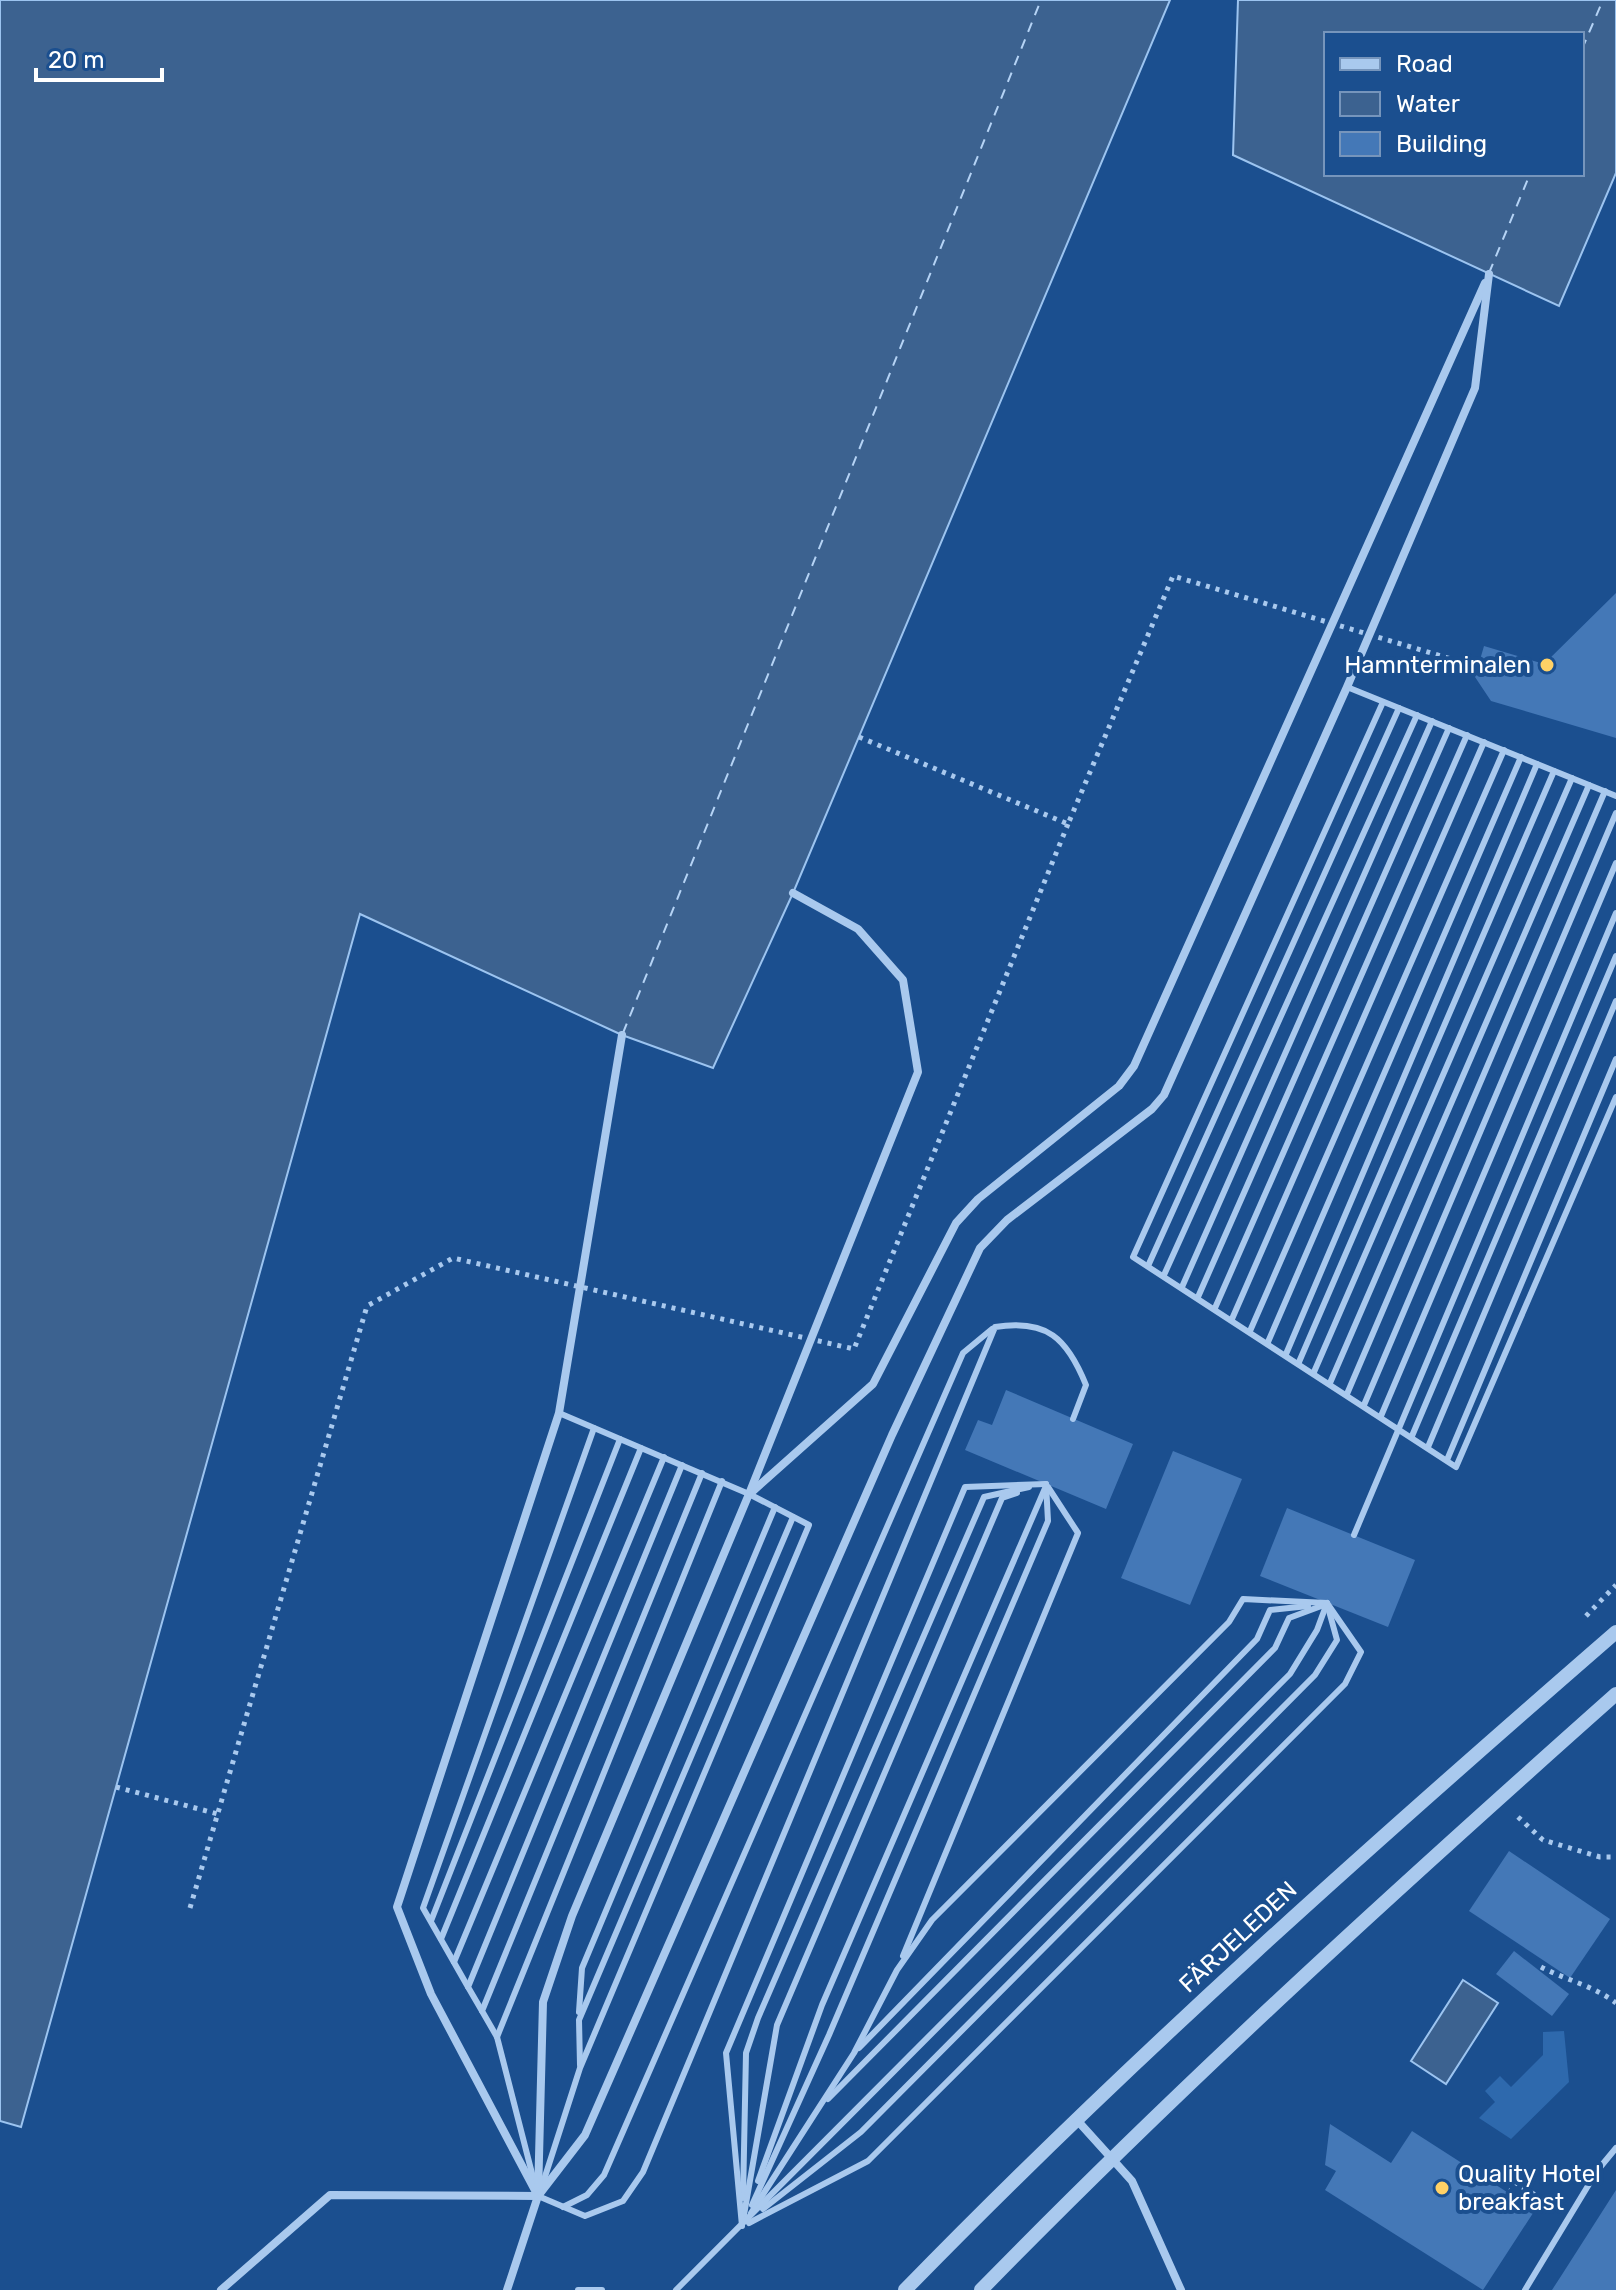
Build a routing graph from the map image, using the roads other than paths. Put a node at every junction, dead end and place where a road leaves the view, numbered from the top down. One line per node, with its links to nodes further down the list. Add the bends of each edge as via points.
1 (1347, 687): 2 (lane); 56 (street, via 1475,388 1489,274 1134,1066 1119,1086 978,1199 956,1223 873,1384); 77 (street, via 1164,1095 1007,1220 980,1248 892,1435 585,2135)
2 (1383, 702): 3 (lane); 26 (lane, via 1133,1257)
3 (1399, 708): 4 (lane); 26 (lane)
4 (1417, 715): 5 (lane); 27 (lane)
5 (1432, 721): 6 (lane); 28 (lane)
6 (1449, 728): 7 (lane); 29 (lane)
7 (1467, 735): 8 (lane); 30 (lane)
8 (1484, 742): 9 (lane); 31 (lane)
9 (1504, 750): 10 (lane); 33 (lane)
10 (1521, 757): 11 (lane); 34 (lane)
11 (1537, 764): 12 (lane); 35 (lane)
12 (1554, 771): 13 (lane); 36 (lane)
13 (1572, 778): 14 (lane); 37 (lane)
14 (1589, 785): 15 (lane); 38 (lane)
15 (1605, 791): 16 (lane); 39 (lane)
16 (1616, 796)
17 (1616, 813): 40 (lane)
18 (1616, 863): 42 (lane)
19 (793, 893): 56 (street, via 858,929 903,980 918,1072)
20 (1616, 913): 44 (lane)
21 (1616, 956): 46 (lane)
22 (1616, 1001): 48 (lane)
23 (622, 1035): 41 (street)
24 (1616, 1059): 51 (lane)
25 (1616, 1097): 51 (lane, via 1456,1467)
26 (1148, 1266): 27 (lane)
27 (1164, 1275): 28 (lane)
28 (1182, 1287): 29 (lane)
29 (1198, 1297): 30 (lane)
30 (1215, 1308): 31 (lane)
31 (1232, 1319): 33 (lane)
32 (995, 1327): 43 (lane, via 1023,1323 1052,1333 1075,1356 1086,1385); 78 (lane, via 963,1353 604,2175 587,2195); 78 (lane, via 643,2172 623,2201 585,2216)
33 (1250, 1331): 34 (lane)
34 (1268, 1342): 35 (lane)
35 (1286, 1354): 36 (lane)
36 (1299, 1362): 37 (lane)
37 (1314, 1372): 38 (lane)
38 (1330, 1383): 39 (lane)
39 (1347, 1394): 40 (lane)
40 (1364, 1405): 42 (lane)
41 (559, 1413): 45 (lane); 77 (street, via 397,1907 431,1994)
42 (1381, 1416): 44 (lane)
43 (1073, 1419)
44 (1398, 1427): 46 (lane); 59 (lane)
45 (594, 1428): 47 (lane); 63 (lane, via 423,1908)
46 (1412, 1436): 48 (lane)
47 (620, 1439): 49 (lane); 63 (lane)
48 (1428, 1447): 51 (lane)
49 (641, 1448): 50 (lane); 64 (lane)
50 (664, 1457): 52 (lane); 65 (lane)
51 (1447, 1460)
52 (682, 1465): 53 (lane); 67 (lane)
53 (702, 1473): 54 (lane); 68 (lane)
54 (722, 1481): 56 (lane); 70 (lane)
55 (1046, 1484): 66 (lane, via 1078,1533); 79 (lane, via 822,2005); 79 (lane, via 1048,1521); 79 (lane, via 1002,1498 777,2025); 79 (lane, via 984,1497 758,2018 746,2053); 79 (lane, via 965,1487 726,2053)
56 (749, 1494): 57 (lane); 77 (street, via 572,1916 543,2002)
57 (775, 1507): 58 (lane); 69 (lane, via 582,1968)
58 (793, 1517): 69 (lane); 72 (lane, via 809,1525)
59 (1354, 1535)
60 (1327, 1603): 66 (lane, via 1243,1599 1229,1622 932,1920); 71 (lane, via 1270,1610 1257,1639); 73 (lane, via 1289,1618 1275,1648); 79 (lane, via 1290,1674); 79 (lane, via 1337,1640 1315,1675 861,2132); 79 (lane, via 1361,1652 1345,1684 868,2161)
61 (1616, 1632): 74 (street, FÄRJELEDEN, via 1331,1880)
62 (1616, 1694): 76 (street, via 1402,1884)
63 (431, 1921): 64 (lane)
64 (441, 1939): 65 (lane)
65 (454, 1962): 67 (lane)
66 (897, 1970): 71 (lane)
67 (468, 1987): 68 (lane)
68 (482, 2011): 70 (lane)
69 (579, 2020): 72 (lane)
70 (497, 2037): 77 (lane)
71 (854, 2053): 73 (lane)
72 (580, 2068): 77 (lane)
73 (817, 2110): 79 (lane)
74 (1075, 2119): 76 (street); 85 (street, FÄRJELEDEN)
75 (1616, 2148): 88 (lane)
76 (1111, 2157): 86 (street); 87 (street, via 1132,2181)
77 (538, 2196): 78 (lane); 80 (street, via 330,2195); 81 (street)
78 (563, 2207)
79 (742, 2226): 84 (lane)
80 (221, 2290)
81 (507, 2290)
82 (578, 2290): 83 (lane)
83 (602, 2290)
84 (676, 2290)
85 (905, 2290)
86 (981, 2290)
87 (1181, 2290)
88 (1525, 2290)

